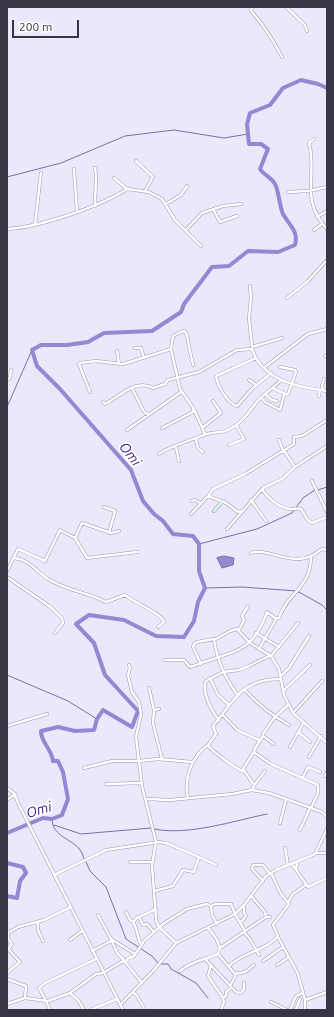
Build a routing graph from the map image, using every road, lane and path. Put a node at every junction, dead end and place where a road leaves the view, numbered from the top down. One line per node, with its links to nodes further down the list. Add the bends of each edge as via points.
1 (252, 7): 4 (street, via 251,11 277,44)
2 (286, 7): 3 (street, via 305,25)
3 (307, 31)
4 (282, 57)
5 (314, 139): 15 (street, via 309,143 312,155)
6 (136, 161): 14 (street, via 153,177)
7 (95, 168): 19 (street)
8 (74, 169): 22 (street)
9 (41, 173): 25 (street)
10 (114, 178): 13 (street)
11 (187, 186): 17 (street, via 181,195)
12 (327, 187): 15 (street)
13 (127, 189): 14 (street); 19 (street)
14 (145, 191): 17 (street, via 156,195)
15 (309, 191): 16 (street); 24 (street)
16 (288, 192)
17 (166, 204): 29 (street, via 175,220)
18 (241, 204): 20 (street)
19 (95, 206): 22 (street)
20 (214, 209): 23 (street, via 220,222); 29 (street, via 198,216)
21 (327, 211): 24 (street)
22 (77, 212): 25 (street)
23 (237, 216)
24 (317, 217): 26 (street)
25 (35, 224): 27 (street)
26 (322, 224): 28 (street); 30 (street)
27 (7, 229)
28 (327, 229)
29 (186, 230): 31 (street)
30 (314, 230)
31 (201, 246)
32 (327, 260): 34 (street, via 308,281)
33 (250, 286): 38 (street, via 249,318)
34 (287, 298)
35 (327, 329): 45 (street, via 308,334)
36 (282, 338): 38 (street)
37 (135, 348): 41 (street, via 141,348)
38 (252, 348): 42 (street); 49 (street, via 237,350 199,372)
39 (171, 349): 41 (street); 44 (street, via 173,336 186,332); 49 (street)
40 (117, 351): 43 (street)
41 (144, 358): 43 (street)
42 (256, 358): 45 (street); 55 (street, via 216,378 220,388 234,406 237,406)
43 (119, 364): 60 (street, via 96,361 80,363)
44 (193, 365)
45 (264, 367): 48 (street)
46 (280, 367): 54 (street, via 295,370)
47 (11, 370): 51 (street, via 10,378)
48 (271, 373): 53 (street); 55 (street)
49 (178, 378): 56 (street, via 153,388 148,385); 61 (street)
50 (324, 379): 58 (street)
51 (7, 380)
52 (249, 380): 55 (street)
53 (281, 380): 54 (street); 57 (street)
54 (292, 384): 58 (street, via 310,390); 63 (street)
55 (256, 385)
56 (132, 388): 69 (street, via 107,403); 72 (street)
57 (274, 389): 62 (street); 63 (street)
58 (322, 390): 59 (street); 64 (street)
59 (327, 391)
60 (90, 392)
61 (181, 392): 71 (street); 72 (street)
62 (265, 394): 65 (street); 66 (street)
63 (286, 394): 70 (street, via 280,410)
64 (318, 396)
65 (262, 398): 70 (street); 74 (street)
66 (272, 400): 68 (street); 70 (street)
67 (213, 401): 75 (street, via 221,414)
68 (277, 401)
69 (102, 402)
70 (270, 405)
71 (194, 409): 75 (street); 76 (street, via 193,412)
72 (148, 415): 77 (street)
73 (327, 420): 84 (street, via 302,436 294,437 294,444)
74 (236, 425): 78 (street, via 223,431); 81 (street, via 244,439)
75 (203, 427): 78 (street)
76 (162, 428)
77 (126, 430)
78 (206, 433): 79 (street)
79 (198, 438): 83 (street); 85 (street, via 197,444)
80 (279, 440): 84 (street)
81 (229, 445)
82 (327, 446): 88 (street)
83 (176, 447): 86 (street, via 165,449); 87 (street)
84 (283, 451): 88 (street); 91 (street, via 245,474 213,489)
85 (203, 452)
86 (159, 454)
87 (180, 461)
88 (295, 467): 90 (street, via 282,479)
89 (312, 482): 99 (street)
90 (262, 489): 92 (street); 101 (street, via 278,504 290,509 301,509 312,523)
91 (208, 496): 94 (street); 95 (street)
92 (251, 500): 98 (street); 102 (street)
93 (192, 501): 95 (street)
94 (222, 502): 97 (street); 98 (street, via 238,512)
95 (200, 503): 100 (street)
96 (104, 507): 105 (street, via 115,512)
97 (214, 511)
98 (242, 511): 103 (street)
99 (327, 512)
100 (191, 514)
101 (327, 517)
102 (266, 521)
103 (227, 529)
104 (119, 531): 105 (street)
105 (109, 533): 106 (street, via 82,523)
106 (75, 538): 108 (street, via 87,558); 111 (street, via 60,530 44,561 18,549)
107 (327, 550): 110 (street, via 322,549)
108 (137, 552)
109 (251, 553): 110 (street, via 293,559)
110 (311, 557): 115 (street, via 311,566 305,581)
111 (14, 558): 112 (street); 117 (street, via 27,563 49,580 72,592 97,597 106,602 125,596 160,614 164,622)
112 (7, 570)
113 (7, 578): 119 (street, via 49,606 62,618 63,623)
114 (248, 606): 118 (street, via 242,616 244,620)
115 (276, 618): 120 (street, via 268,611); 123 (street)
116 (298, 623): 125 (street)
117 (158, 627)
118 (239, 630): 122 (street); 124 (street)
119 (55, 633)
120 (256, 633): 123 (street); 124 (street)
121 (309, 636): 135 (street)
122 (215, 638): 128 (street); 130 (street, via 194,644)
123 (265, 639): 125 (street); 126 (street)
124 (250, 642): 126 (street); 128 (street, via 233,654)
125 (279, 646): 127 (street)
126 (259, 649): 127 (street)
127 (270, 656): 133 (street, via 239,670); 135 (street)
128 (218, 658): 130 (street); 133 (street)
129 (165, 660): 130 (street, via 184,660 190,667)
130 (201, 664)
131 (129, 665): 165 (street, via 128,675 132,692 139,702 142,714 136,737)
132 (310, 665): 139 (street)
133 (223, 672): 134 (street); 140 (street)
134 (210, 678): 142 (street, via 218,695); 149 (street, via 204,683 204,687)
135 (281, 678): 138 (street); 139 (street)
136 (322, 681): 145 (street)
137 (149, 688): 144 (street)
138 (244, 689): 140 (street); 148 (street)
139 (284, 690): 141 (street)
140 (237, 694): 142 (street)
141 (289, 704): 145 (street); 148 (street)
142 (229, 705): 147 (street)
143 (159, 709): 144 (street)
144 (154, 710): 164 (street, via 153,722)
145 (293, 712): 150 (street)
146 (47, 714): 151 (street)
147 (223, 715): 149 (street); 156 (street, via 237,730)
148 (274, 718): 152 (street); 154 (street)
149 (218, 720): 160 (street, via 213,728 216,737)
150 (304, 722): 153 (street); 155 (street)
151 (7, 726)
152 (289, 726)
153 (298, 732): 158 (street); 161 (street)
154 (263, 736): 156 (street); 159 (street)
155 (321, 736): 157 (street); 163 (street)
156 (259, 740): 162 (street)
157 (327, 741)
158 (310, 742)
159 (274, 744)
160 (208, 745): 166 (street); 168 (street, via 224,761)
161 (290, 747)
162 (254, 752): 168 (street); 173 (street, via 271,764)
163 (309, 757)
164 (162, 759): 165 (street); 166 (street)
165 (139, 761): 167 (street, via 112,761); 174 (street)
166 (192, 762): 180 (street, via 187,783)
167 (84, 768)
168 (244, 771): 176 (street)
169 (266, 771): 176 (street)
170 (320, 772): 173 (street, via 308,767)
171 (327, 772): 172 (street)
172 (325, 776)
173 (303, 777): 184 (street, via 318,787)
174 (142, 783): 175 (street); 181 (street)
175 (106, 784)
176 (254, 785): 178 (street)
177 (7, 788): 179 (street)
178 (252, 790): 180 (street); 182 (street)
179 (15, 794): 183 (street); 202 (street)
180 (188, 798): 181 (street)
181 (146, 799): 189 (street)
182 (286, 799): 184 (street); 186 (street)
183 (7, 800)
184 (310, 808): 185 (street, via 322,812); 188 (street)
185 (327, 817)
186 (280, 823)
187 (327, 829): 191 (street)
188 (300, 830)
189 (156, 842): 193 (street, via 166,843); 195 (street); 202 (street, via 106,850)
190 (285, 848): 199 (street)
191 (316, 853): 192 (street); 196 (street)
192 (327, 853)
193 (199, 857): 198 (street); 206 (street, via 194,872 183,870 173,886)
194 (130, 862): 195 (street)
195 (152, 862): 206 (street)
196 (297, 862): 197 (street); 200 (street)
197 (292, 864): 199 (street); 200 (street)
198 (216, 865)
199 (288, 865): 201 (street)
200 (296, 870): 205 (street)
201 (271, 874): 204 (street); 204 (street, via 263,865 253,865 252,869); 208 (street, via 280,894)
202 (54, 875): 211 (street)
203 (327, 878): 205 (street, via 310,887)
204 (263, 881): 207 (street)
205 (306, 885): 208 (street, via 293,894)
206 (154, 891): 212 (street)
207 (251, 896): 209 (street); 218 (street, via 265,912)
208 (288, 902): 228 (street, via 273,925)
209 (244, 905): 214 (street); 221 (street, via 246,916)
210 (211, 906): 214 (street, via 231,904); 222 (street); 223 (street, via 207,904 187,909)
211 (70, 907): 219 (street); 225 (street)
212 (156, 909): 216 (street); 223 (street)
213 (126, 912): 220 (street)
214 (235, 914): 221 (street); 222 (street)
215 (98, 915): 230 (street)
216 (139, 917): 220 (street); 226 (street, via 143,925 148,924)
217 (270, 917): 218 (street)
218 (266, 918): 227 (street)
219 (38, 922): 231 (street, via 38,930); 251 (street, via 18,927 8,933 12,944 8,949 20,962)
220 (133, 922): 233 (street, via 138,928 138,938)
221 (240, 923): 227 (street)
222 (217, 924): 224 (street)
223 (159, 927): 226 (street); 232 (street)
224 (208, 928): 232 (street); 235 (street)
225 (82, 931): 229 (street); 237 (street)
226 (153, 931): 233 (street)
227 (245, 931): 235 (street); 236 (street)
228 (278, 936): 234 (street); 236 (street)
229 (70, 940)
230 (111, 940): 237 (street); 238 (street); 245 (street)
231 (43, 941)
232 (176, 943): 256 (street)
233 (142, 946): 238 (street)
234 (283, 947): 241 (street); 244 (street)
235 (220, 948): 239 (street)
236 (257, 950): 240 (street); 248 (street)
237 (92, 951): 242 (street)
238 (135, 954): 245 (street)
239 (218, 954): 243 (street); 248 (street)
240 (259, 955)
241 (289, 957): 247 (street); 261 (street, via 298,974)
242 (96, 959): 252 (street); 268 (street, via 39,988)
243 (206, 960): 246 (street); 250 (street, via 188,964)
244 (263, 961)
245 (126, 962): 252 (street, via 123,961); 256 (street)
246 (211, 965): 257 (street); 263 (street, via 208,976)
247 (277, 965)
248 (230, 966): 253 (street)
249 (254, 966): 253 (street, via 245,972)
250 (180, 971)
251 (7, 973)
252 (104, 973): 260 (street, via 96,974); 266 (street)
253 (234, 974): 257 (street, via 236,977)
254 (7, 979): 262 (street, via 26,986)
255 (244, 983): 257 (street, via 244,989 240,994)
256 (142, 984): 258 (street)
257 (230, 987): 263 (street)
258 (133, 992): 271 (street); 276 (street)
259 (327, 992): 265 (street)
260 (70, 993): 268 (street); 273 (street)
261 (302, 993): 264 (street); 265 (street)
262 (25, 998): 268 (street); 270 (street)
263 (223, 998): 277 (street)
264 (295, 998): 267 (street); 278 (street)
265 (305, 998): 267 (street); 280 (street)
266 (117, 999): 271 (street); 274 (street)
267 (300, 999): 279 (street)
268 (48, 1001): 272 (street)
269 (271, 1002): 278 (street)
270 (7, 1004)
271 (120, 1005): 275 (street)
272 (50, 1010)
273 (84, 1010)
274 (90, 1010)
275 (123, 1010)
276 (145, 1010)
277 (222, 1010)
278 (286, 1010)
279 (296, 1010)
280 (305, 1010)

